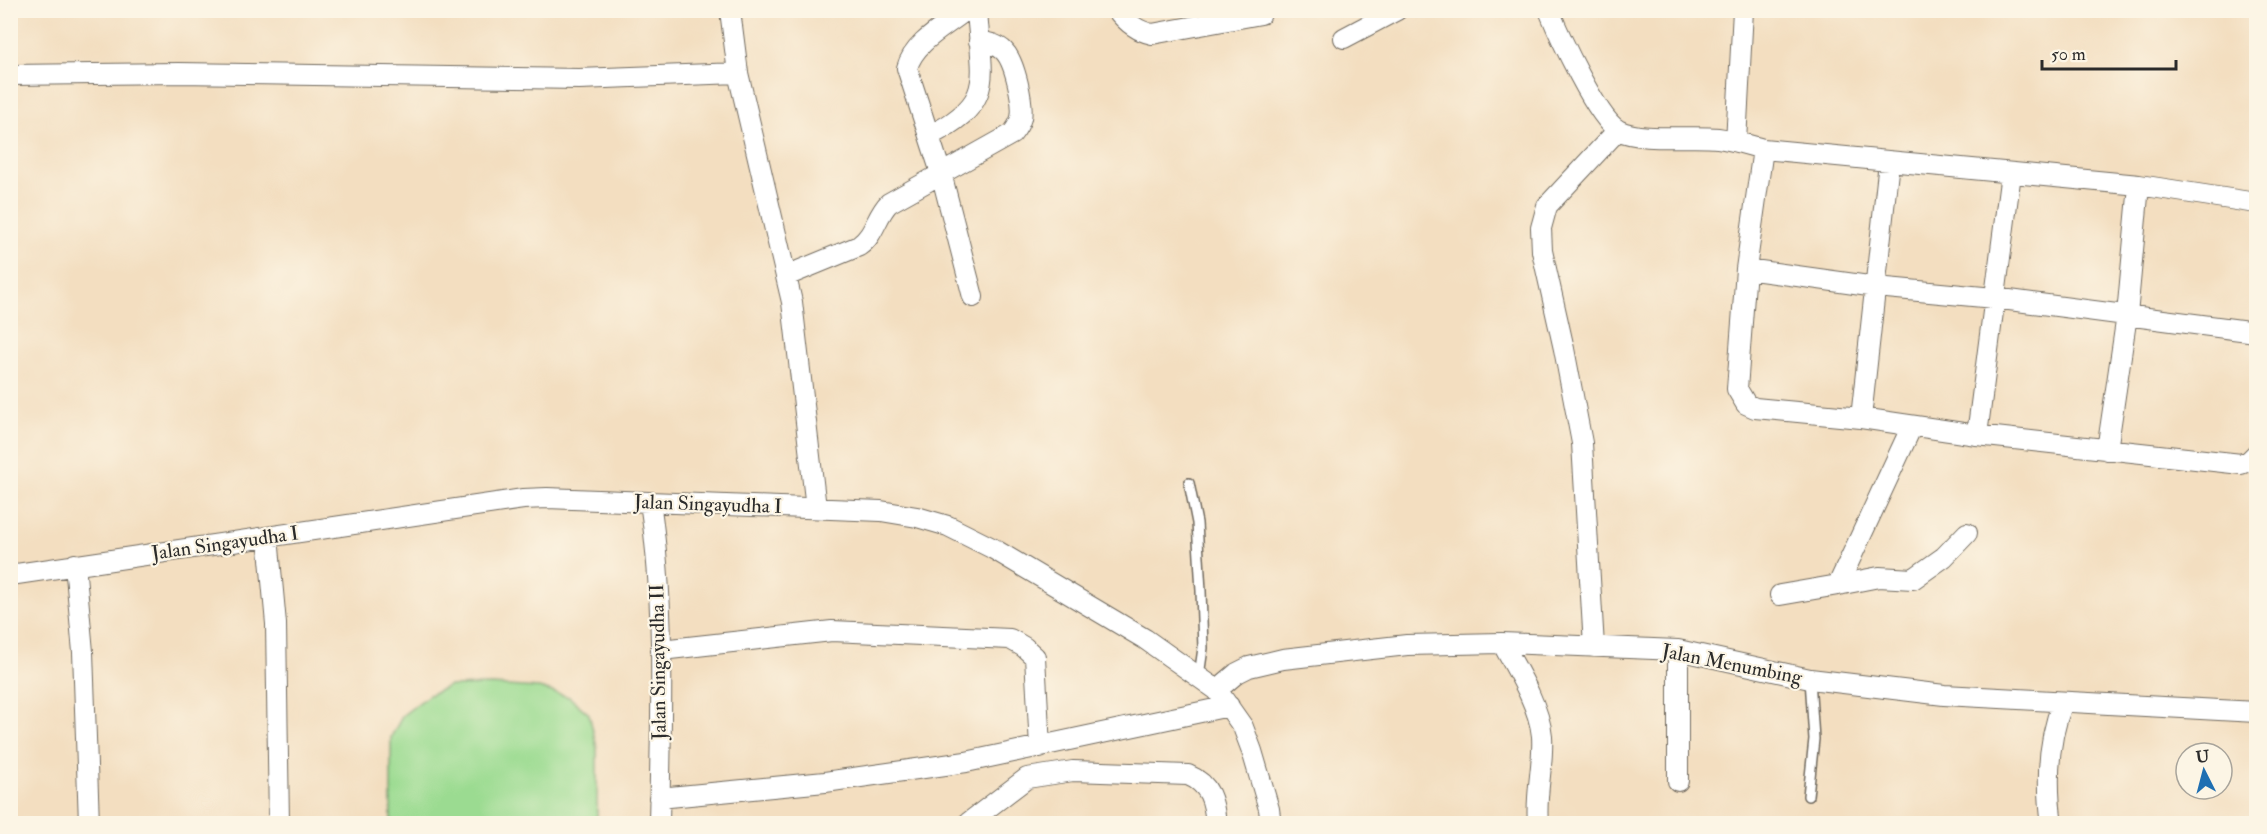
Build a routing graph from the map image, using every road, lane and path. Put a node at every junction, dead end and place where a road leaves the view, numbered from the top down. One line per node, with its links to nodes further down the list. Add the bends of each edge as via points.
1 (730, 10): 11 (street)
2 (966, 10): 14 (street, via 910,56 908,76)
3 (977, 10): 10 (street)
4 (1117, 10): 8 (street, via 1133,27 1152,34)
5 (1397, 10): 9 (street)
6 (1549, 10): 13 (street, via 1589,93)
7 (1743, 10): 15 (street)
8 (1261, 14)
9 (1344, 38)
10 (979, 41): 14 (street, via 980,91 970,110); 18 (street, via 996,45 1006,53 1019,87 1022,116 1012,134)
11 (738, 73): 12 (street, via 579,79 179,73); 23 (street)
12 (10, 75)
13 (1617, 130): 15 (street, via 1636,135); 44 (street, via 1547,206 1541,228 1542,251 1582,443)
14 (929, 136): 18 (street)
15 (1736, 142): 16 (street)
16 (1763, 149): 17 (street); 22 (street)
17 (1889, 162): 19 (street); 24 (street)
18 (941, 173): 23 (street, via 889,204 879,213 868,240 859,246); 25 (street)
19 (2011, 173): 20 (street); 26 (street)
20 (2139, 185): 21 (street); 27 (street)
21 (2256, 202)
22 (1746, 269): 24 (street); 29 (street, via 1737,389 1746,404)
23 (786, 276): 36 (street)
24 (1876, 287): 26 (street); 29 (street)
25 (973, 297)
26 (1994, 298): 27 (street); 31 (street)
27 (2127, 315): 28 (street); 32 (street)
28 (2256, 332)
29 (1861, 418): 30 (street)
30 (1912, 426): 31 (street); 41 (street)
31 (1977, 435): 32 (street)
32 (2107, 450): 33 (street, via 2241,464)
33 (2256, 454)
34 (1189, 483): 47 (lane, via 1197,523 1201,591 1203,648)
35 (650, 502): 36 (street, Jalan Singayudha I); 38 (street, Jalan Singayudha I, via 523,499); 45 (street, Jalan Singayudha II)
36 (816, 508): 47 (street, Jalan Singayudha I, via 881,511 948,526 1065,590)
37 (1967, 533): 41 (street, via 1944,557 1913,579 1879,578)
38 (268, 537): 39 (street, Jalan Singayudha I); 58 (street, via 276,624)
39 (75, 564): 40 (street, Jalan Singayudha I); 56 (street, via 83,652)
40 (10, 575)
41 (1838, 585): 42 (street)
42 (1780, 595)
43 (1502, 643): 44 (street, Jalan Menumbing); 49 (street, Jalan Menumbing, via 1407,645 1283,659 1237,673); 62 (street, via 1533,704 1542,736)
44 (1594, 647): 46 (street, Jalan Menumbing)
45 (661, 650): 52 (street, via 832,631 1010,639 1035,657); 55 (street, Jalan Singayudha II)
46 (1678, 650): 48 (street, Jalan Menumbing); 53 (street)
47 (1199, 676): 49 (street, Jalan Singayudha I)
48 (1810, 679): 50 (street, Jalan Menumbing, via 1944,695); 54 (lane, via 1814,739)
49 (1223, 698): 52 (street); 61 (street, Jalan Singayudha I, via 1243,727)
50 (2063, 702): 51 (street, Jalan Menumbing); 63 (street, via 2054,726 2048,769)
51 (2256, 712)
52 (1040, 747): 55 (street, via 825,782)
53 (1678, 781)
54 (1808, 796)
55 (659, 798): 59 (street, Jalan Singayudha II)
56 (89, 823)
57 (968, 823): 60 (street, via 1026,778 1073,771 1188,774 1207,788)
58 (279, 824)
59 (659, 824)
60 (1216, 824)
61 (1271, 824)
62 (1538, 824)
63 (2052, 824)

